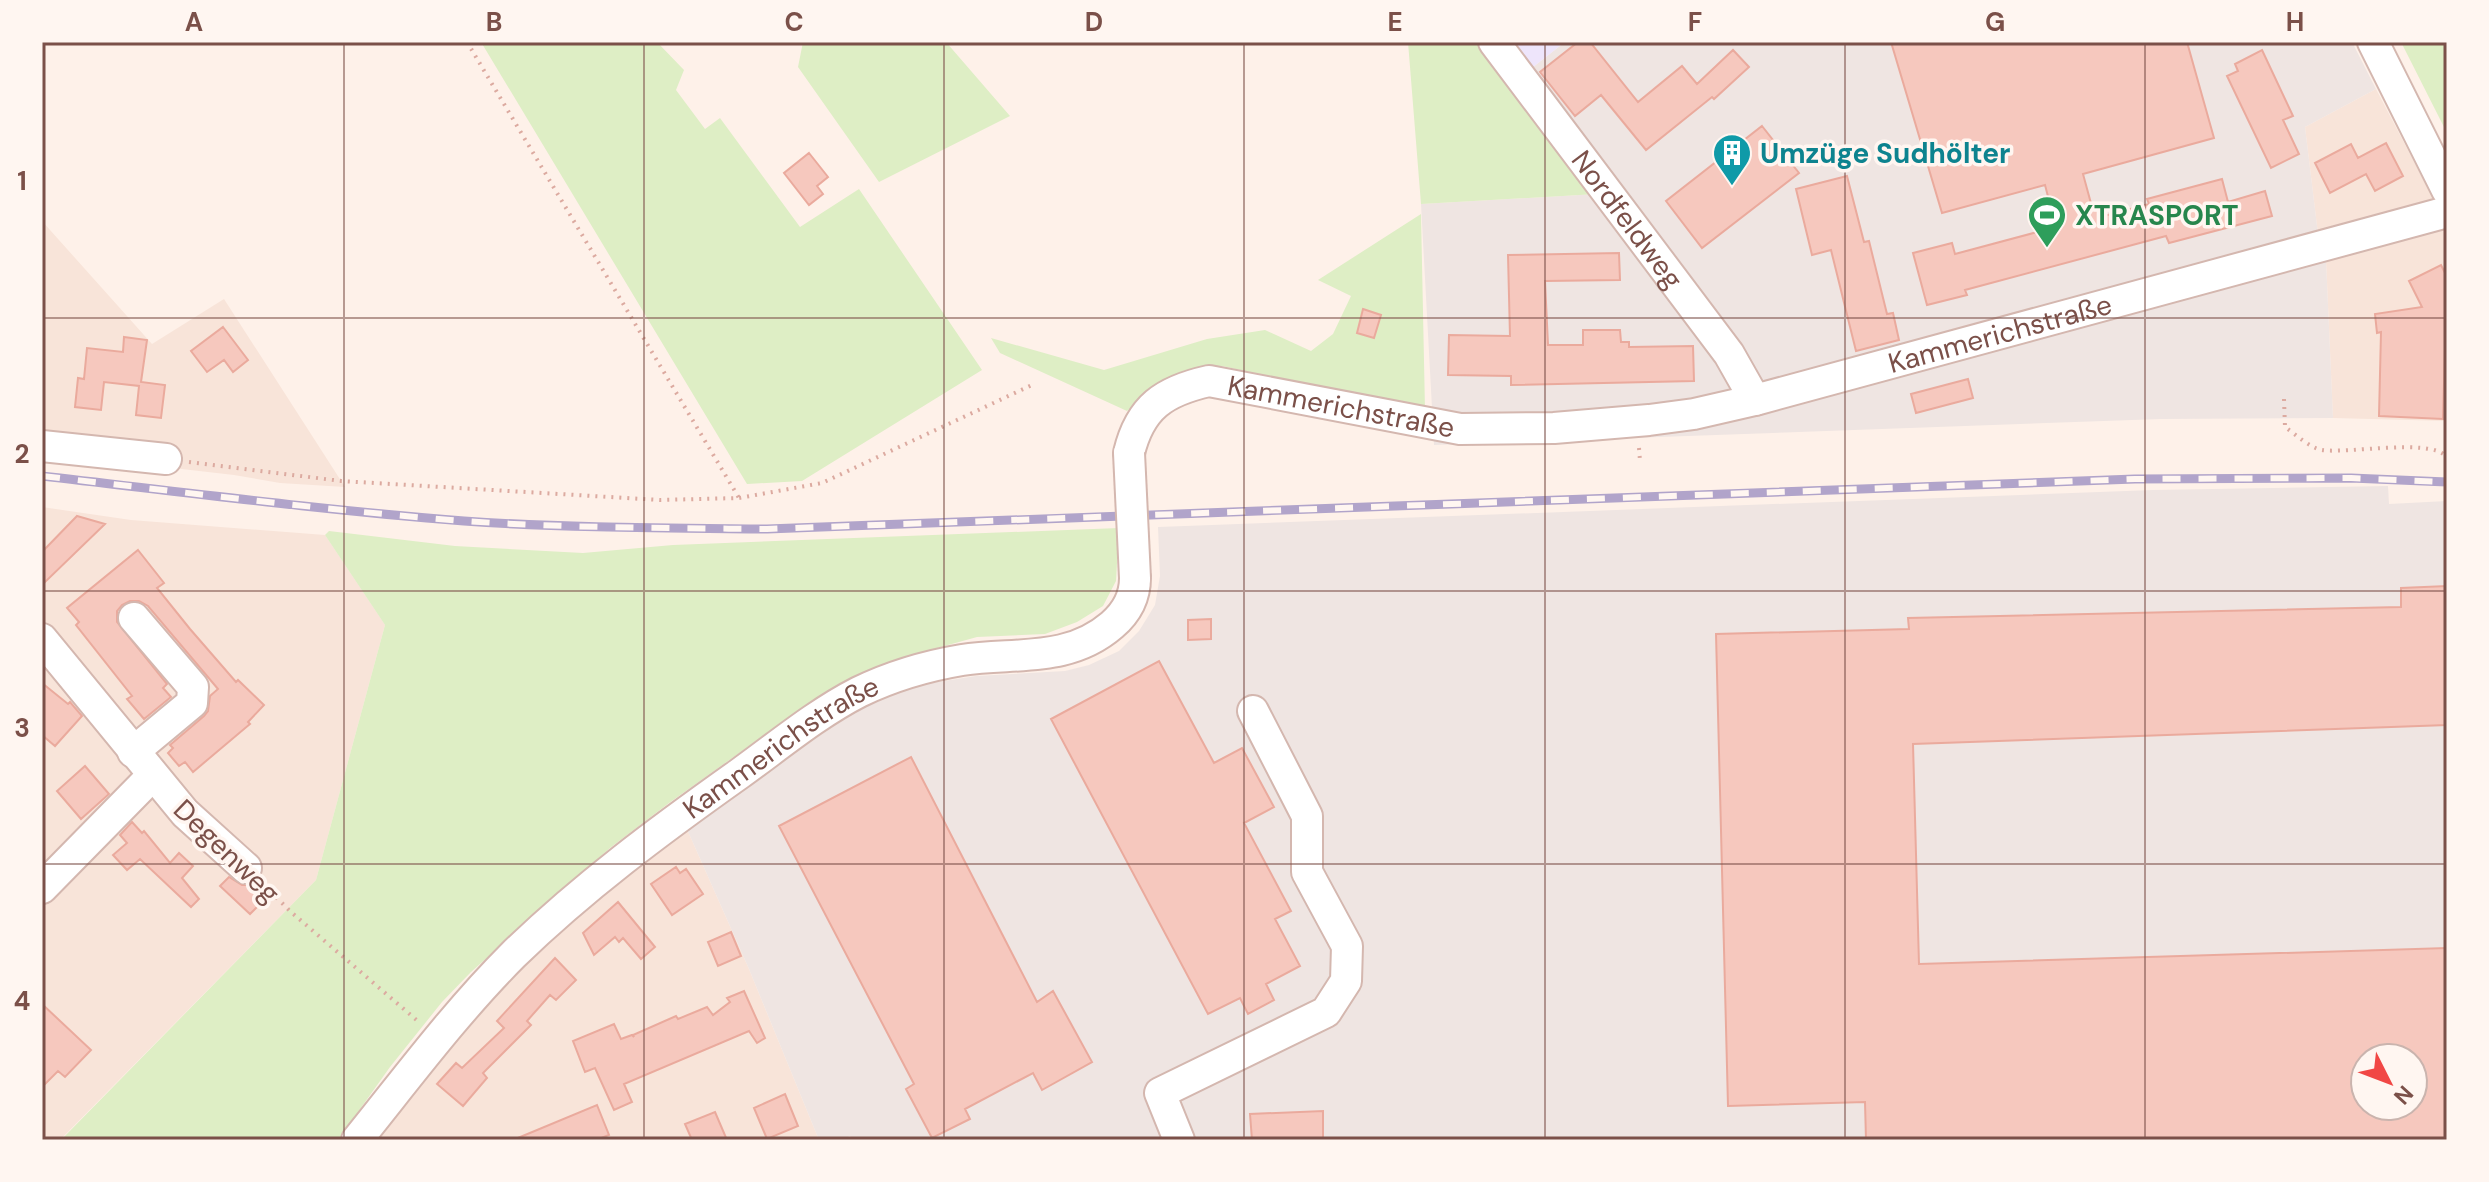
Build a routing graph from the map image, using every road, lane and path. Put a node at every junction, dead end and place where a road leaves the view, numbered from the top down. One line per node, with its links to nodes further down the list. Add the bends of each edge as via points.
1 (467, 42): 12 (path)
2 (1494, 42): 8 (street, Nordfeldweg, via 1729,354)
3 (2373, 42): 4 (street)
4 (2447, 190)
5 (2447, 212): 8 (street, Kammerichstraße)
6 (1032, 385): 12 (path, via 822,483)
7 (2284, 399): 11 (path, via 2285,427 2320,450 2441,451)
8 (1755, 400): 20 (street, Kammerichstraße, bridge, via 1649,420 1460,429 1209,381 1161,398 1136,428 1129,453 1135,578 1124,614 1074,648 915,669 837,705 604,872 512,957)
9 (42, 446): 10 (street)
10 (166, 459): 12 (path, via 341,481 660,500)
11 (2446, 466)
12 (739, 498)
13 (134, 618): 16 (street, via 193,687 192,703)
14 (42, 639): 16 (street, Degenweg)
15 (1253, 711): 22 (street, via 1307,816 1307,872 1347,946 1346,981 1326,1012 1160,1093)
16 (133, 752): 17 (street, Degenweg)
17 (152, 776): 18 (street, Degenweg, via 196,825); 19 (street)
18 (246, 868): 20 (path, Degenweg)
19 (42, 888)
20 (439, 1038): 21 (street, Kammerichstraße)
21 (357, 1140)
22 (1179, 1140)

